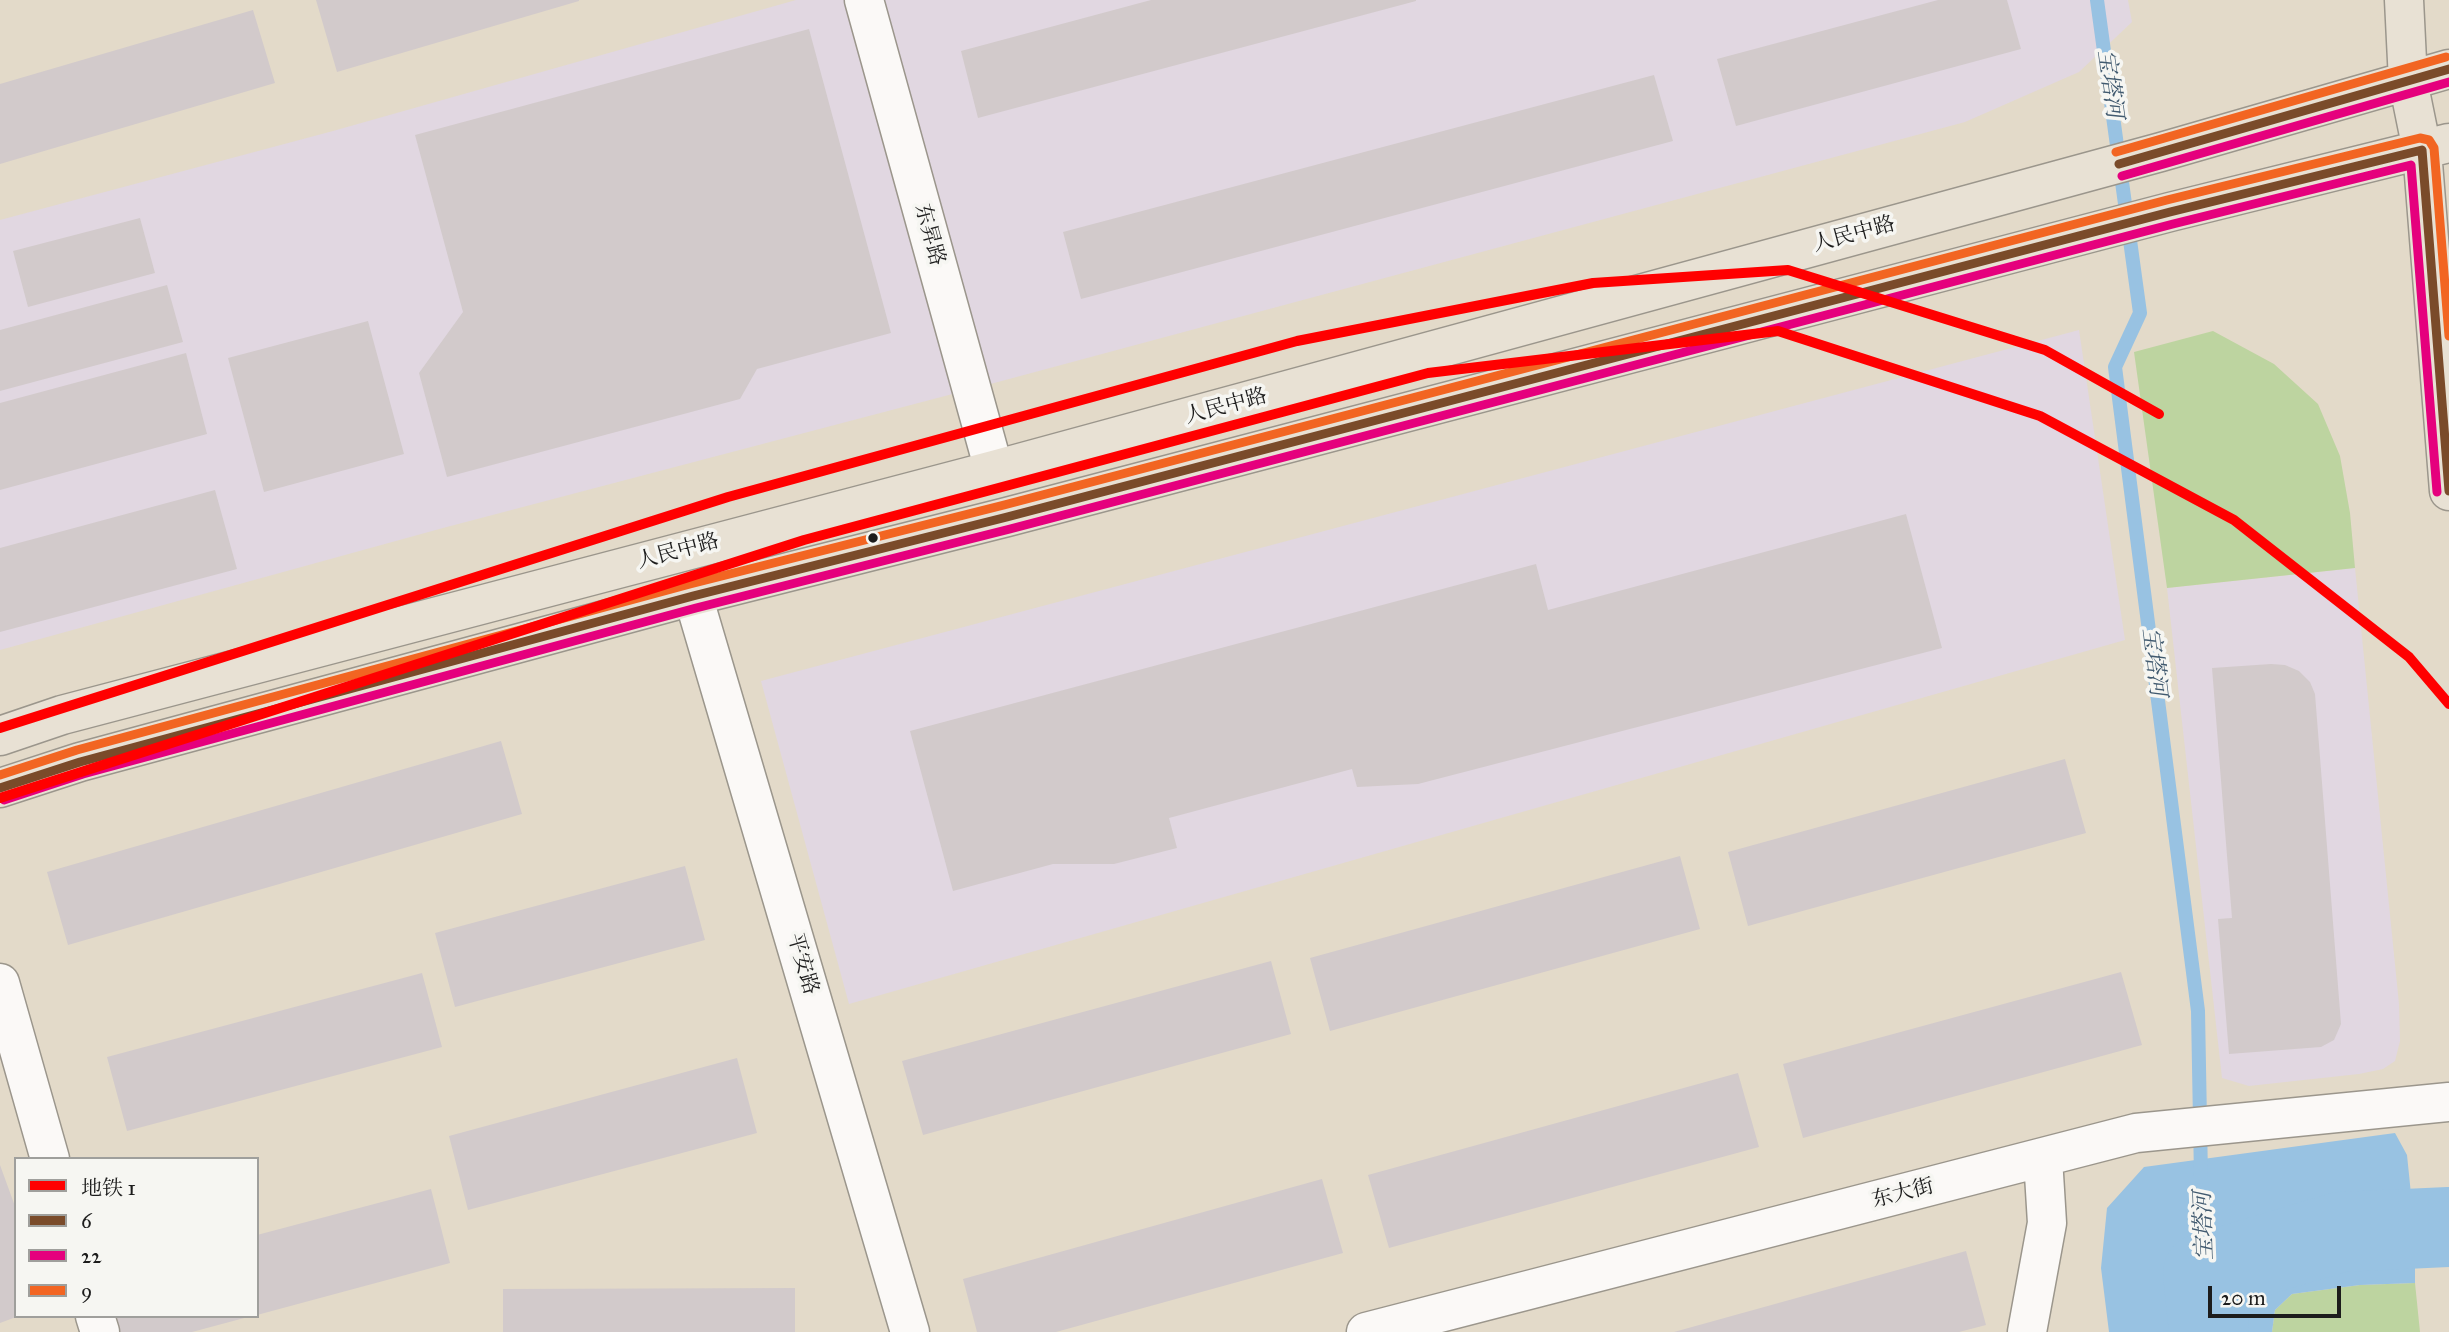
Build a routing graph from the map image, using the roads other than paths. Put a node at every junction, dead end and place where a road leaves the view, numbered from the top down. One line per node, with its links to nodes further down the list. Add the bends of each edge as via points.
1 (864, 0): 6 (street, 东昇路)
2 (2404, 0): 4 (main road)
3 (2449, 69): 4 (main road, 人民中路)
4 (2409, 80): 5 (main road); 6 (main road, 人民中路, via 2161,152)
5 (2435, 147): 7 (main road); 8 (main road)
6 (994, 470): 9 (main road, 人民中路, via 75,712)
7 (2449, 491)
8 (693, 596): 10 (main road, via 80,762); 16 (street, 平安路)
9 (0, 736)
10 (0, 788)
11 (0, 983): 13 (street)
12 (2449, 1102): 14 (street, 东大街, via 2136,1133)
13 (49, 1157)
14 (2043, 1158): 15 (street, 东大街); 18 (street, via 2047,1223)
15 (1437, 1323): 17 (street, 东大街)
16 (910, 1332)
17 (1366, 1332)
18 (2027, 1332)

